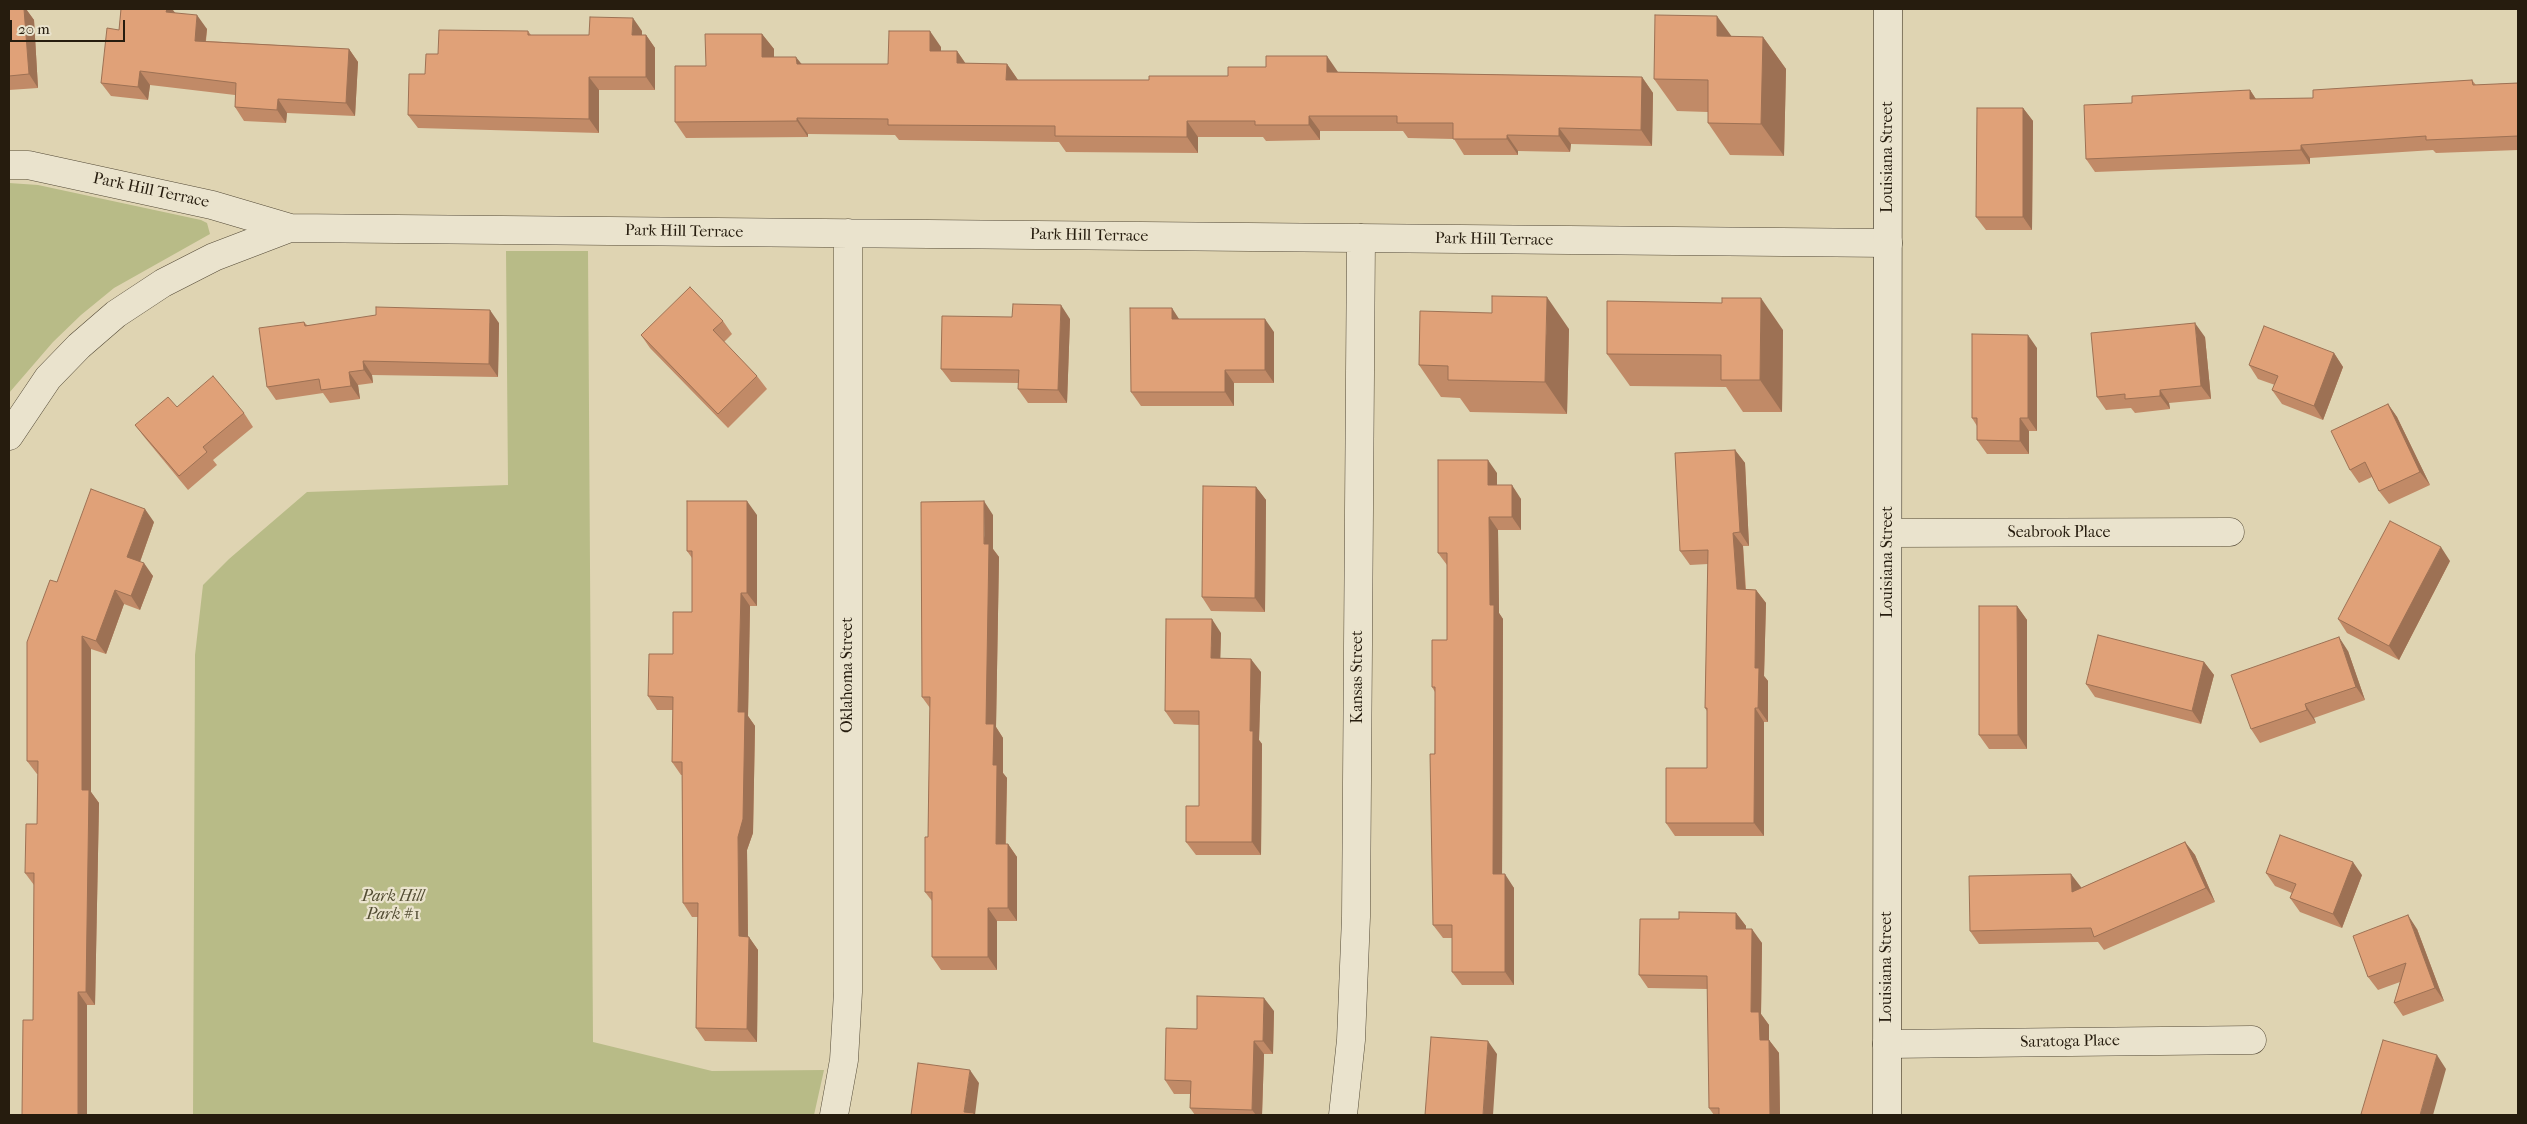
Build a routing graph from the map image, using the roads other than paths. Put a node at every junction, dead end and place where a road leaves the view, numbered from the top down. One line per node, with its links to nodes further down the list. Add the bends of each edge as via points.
1 (1888, 9): 6 (street, Louisiana Street)
2 (9, 165): 3 (street, Park Hill Terrace, via 28,165 212,204)
3 (290, 228): 4 (street, Park Hill Terrace); 7 (street, Park Hill Terrace, via 214,257 163,283 116,314 48,378)
4 (848, 233): 5 (street, Park Hill Terrace); 12 (street, Oklahoma Street, via 848,992 844,1060)
5 (1361, 238): 6 (street, Park Hill Terrace); 13 (street, Kansas Street, via 1356,917 1351,1040)
6 (1888, 243): 9 (street, Louisiana Street)
7 (14, 428)
8 (2230, 532): 9 (street, Seabrook Place)
9 (1888, 533): 11 (street, Louisiana Street)
10 (2252, 1040): 11 (street, Saratoga Place)
11 (1887, 1044): 14 (street, Louisiana Street)
12 (834, 1115)
13 (1343, 1115)
14 (1887, 1115)

